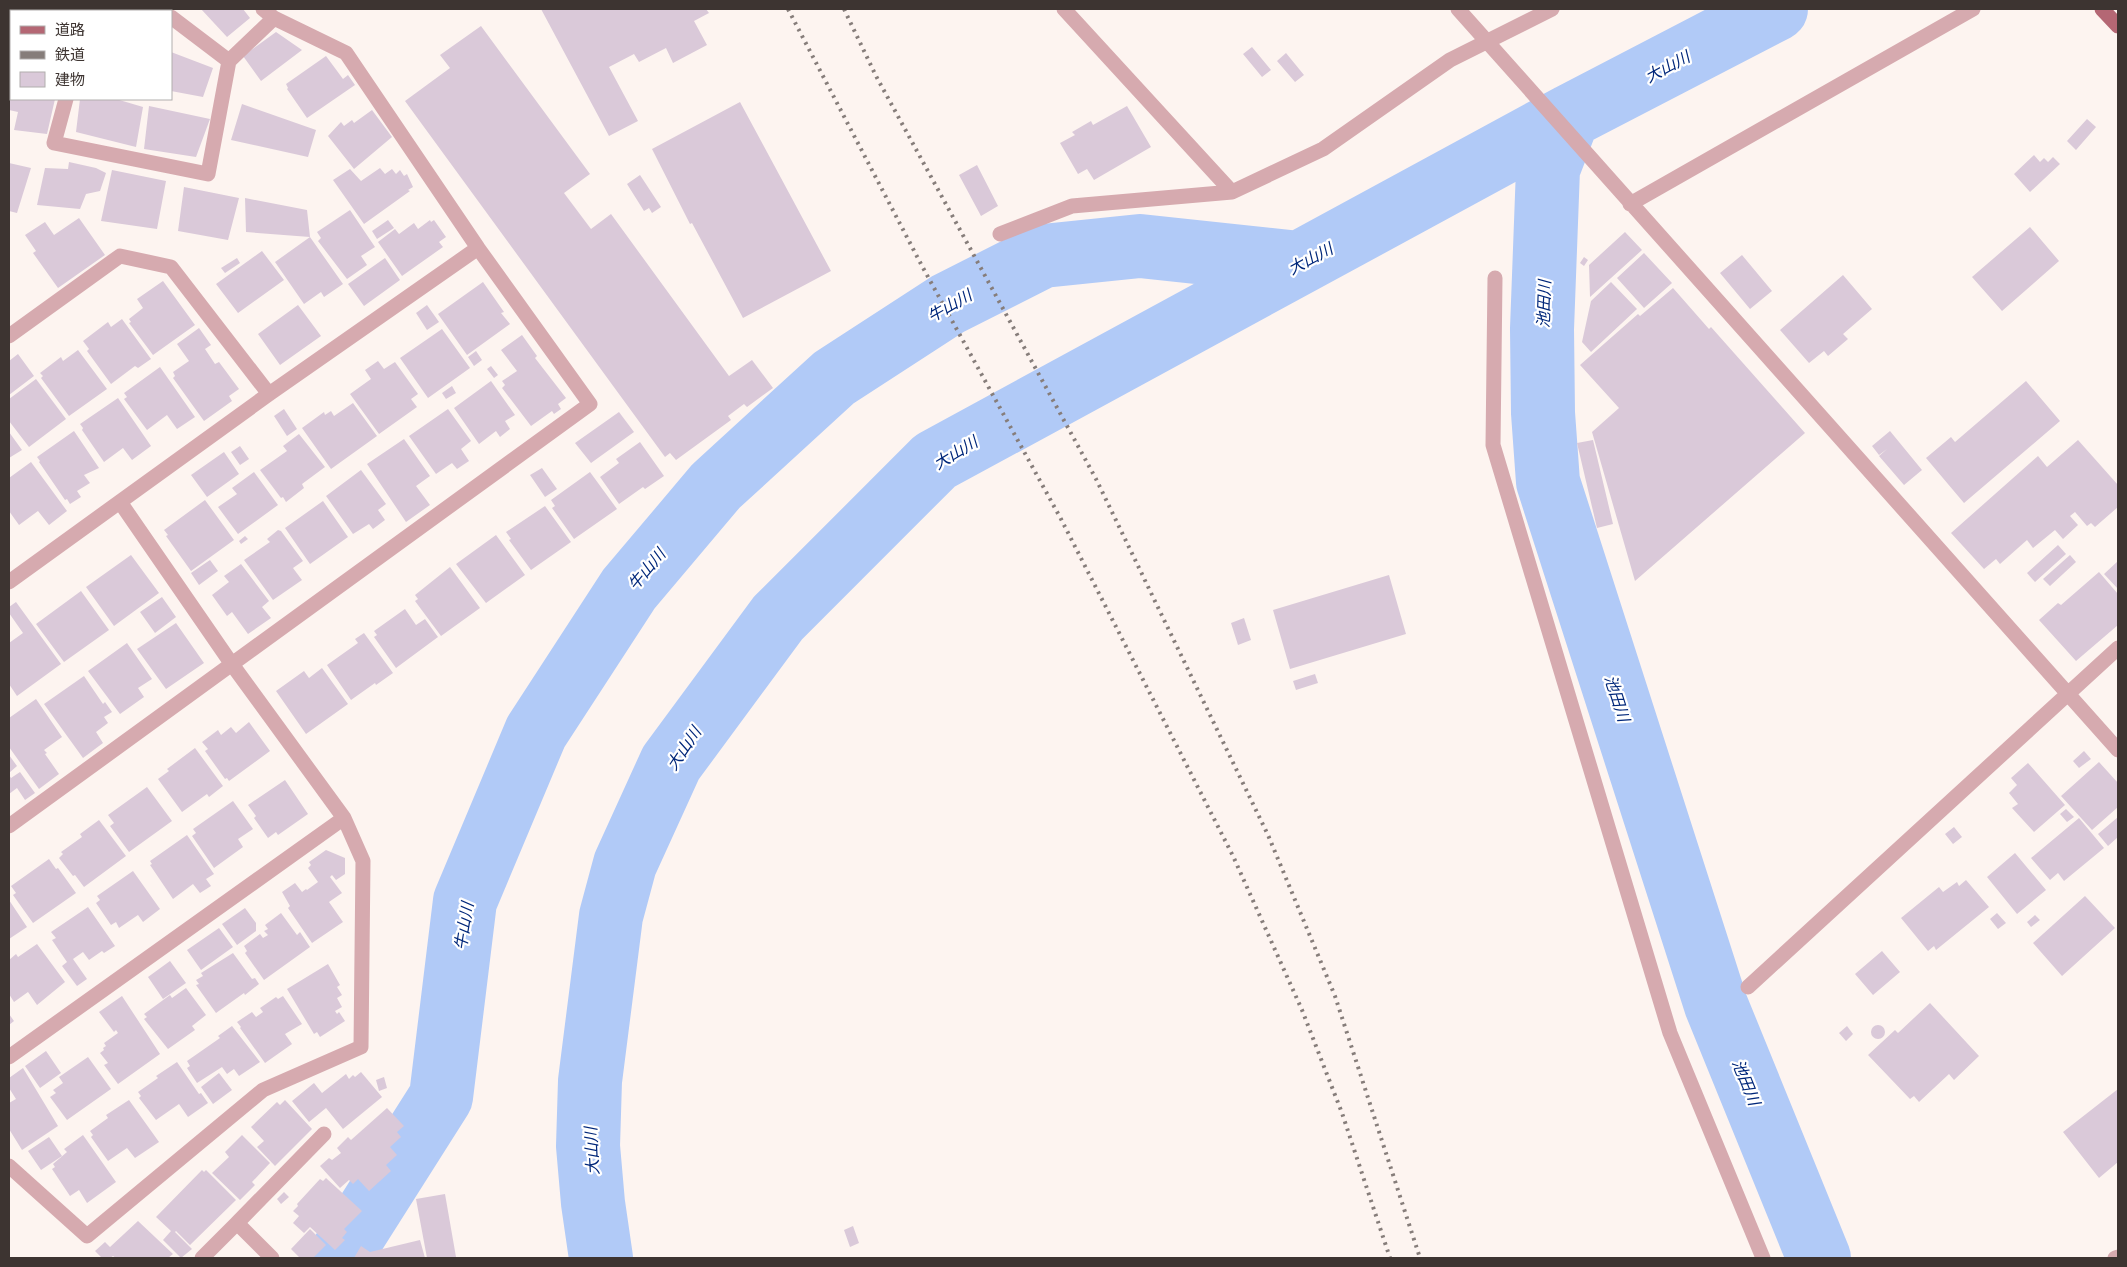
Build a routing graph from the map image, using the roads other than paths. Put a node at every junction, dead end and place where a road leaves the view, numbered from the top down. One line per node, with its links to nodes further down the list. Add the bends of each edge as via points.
1 (1064, 9): 12 (street)
2 (1458, 9): 9 (street)
3 (1552, 9): 9 (street)
4 (1973, 9): 13 (street)
5 (2102, 9): 8 (main road)
6 (268, 13): 10 (street); 15 (street, via 346,53)
7 (172, 18): 10 (street)
8 (2118, 26)
9 (1489, 42): 12 (street, via 1450,60 1323,149); 13 (street)
10 (229, 61): 11 (street, via 208,174 54,143)
11 (66, 100)
12 (1232, 192): 14 (street, via 1072,206)
13 (1630, 204): 23 (street)
14 (1000, 234)
15 (478, 248): 18 (street); 22 (street, via 590,404)
16 (1495, 278): 34 (street, via 1493,445 1670,1033)
17 (9, 336): 18 (street, via 120,256 171,267)
18 (269, 394): 19 (street)
19 (120, 502): 20 (street); 22 (street)
20 (9, 582)
21 (2118, 648): 23 (street)
22 (231, 663): 25 (street); 26 (street)
23 (2067, 694): 24 (street); 27 (street)
24 (2118, 750)
25 (344, 818): 28 (street); 30 (street, via 363,861 361,1047 263,1090 87,1236)
26 (9, 826)
27 (1748, 987)
28 (9, 1056)
29 (324, 1134): 31 (street)
30 (9, 1166)
31 (237, 1223): 32 (street); 33 (street)
32 (202, 1258)
33 (272, 1258)
34 (1763, 1258)

